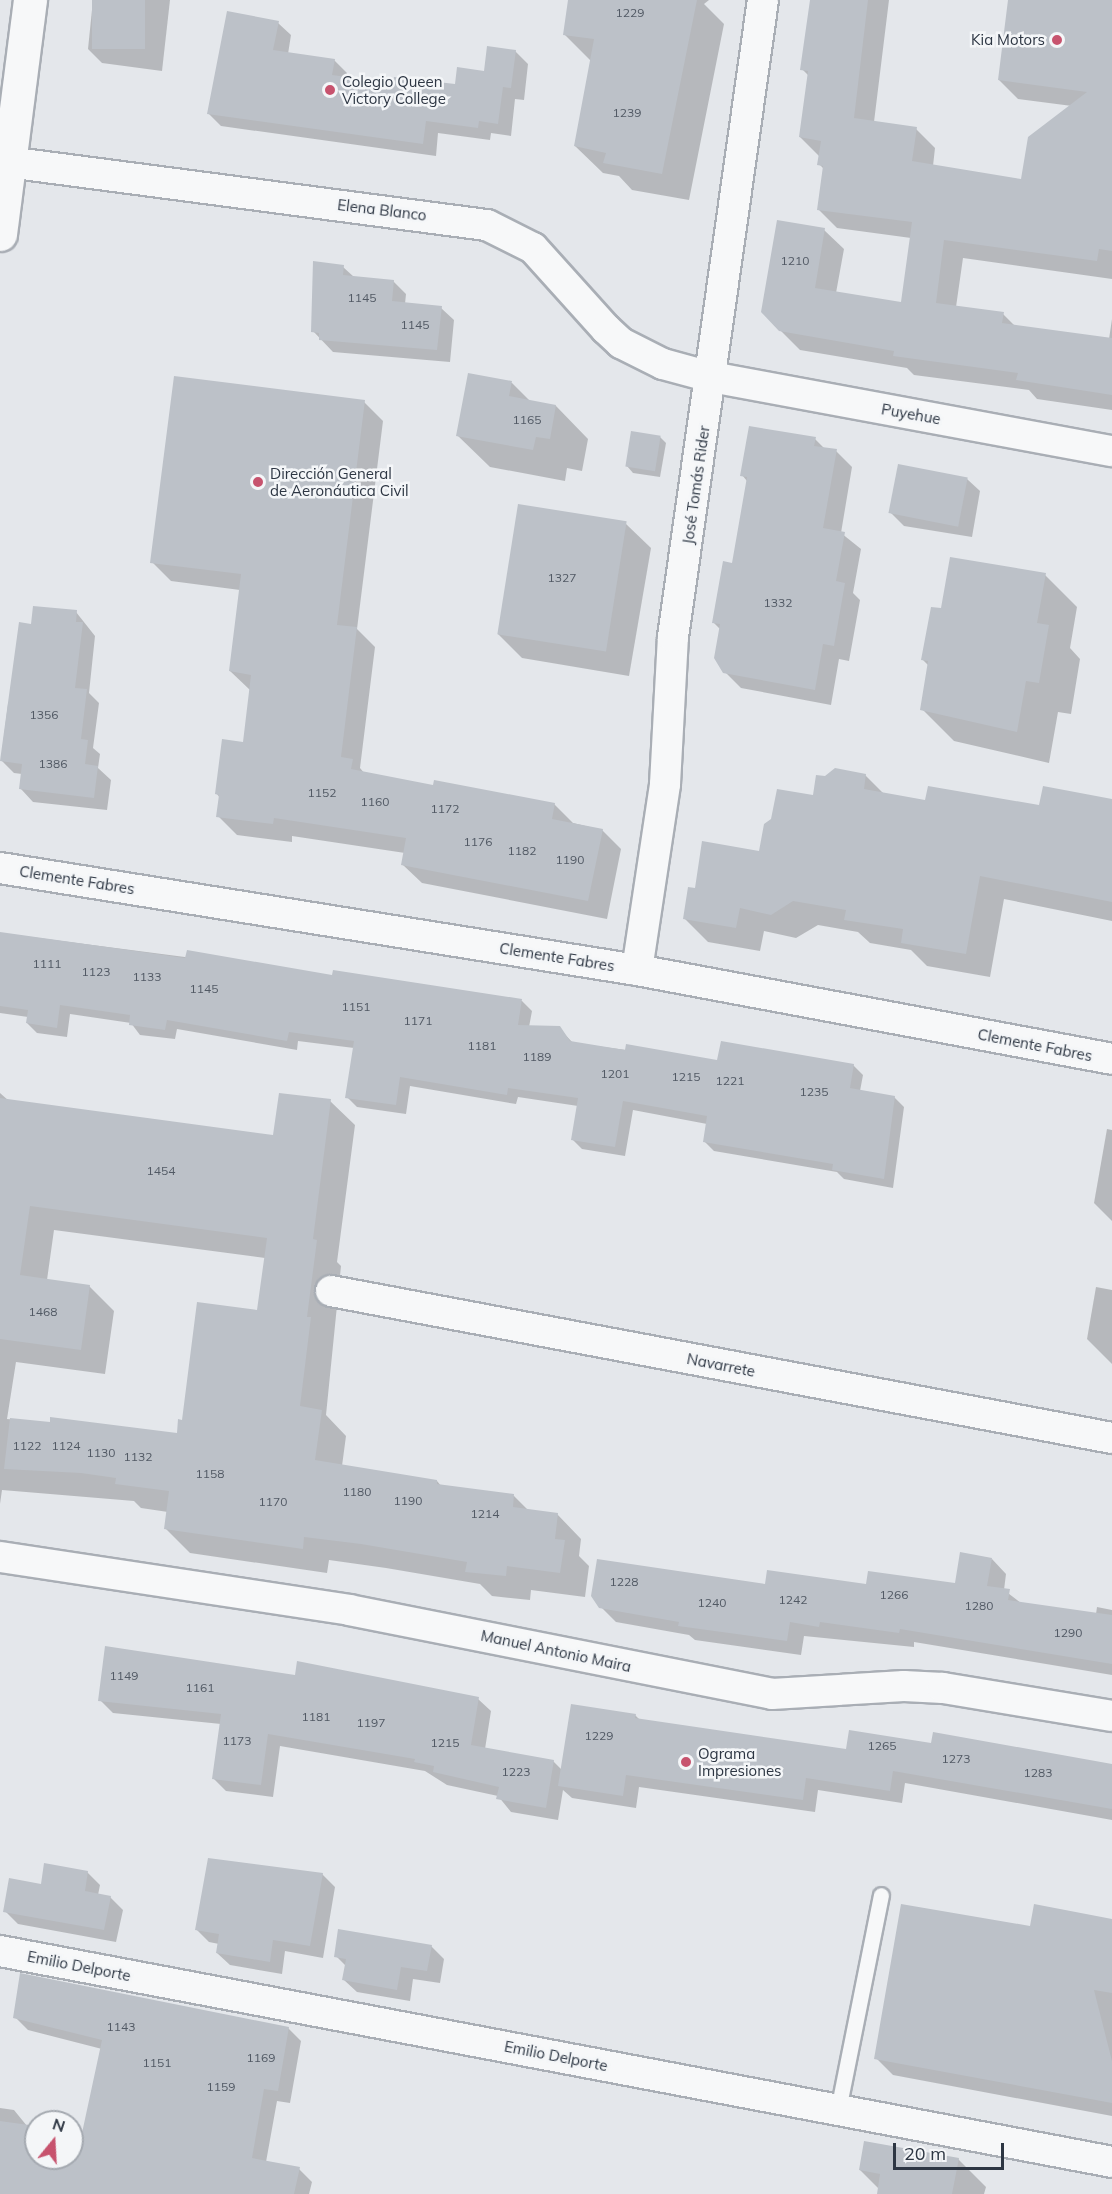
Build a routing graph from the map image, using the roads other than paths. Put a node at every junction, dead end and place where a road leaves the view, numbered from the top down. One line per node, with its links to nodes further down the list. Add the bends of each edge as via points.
1 (30, 0): 3 (street)
2 (763, 0): 5 (street, José Tomás Rider)
3 (5, 162): 4 (street); 5 (street, Elena Blanco, via 487,225 533,248 621,343 663,364)
4 (0, 234)
5 (711, 377): 6 (street, Puyehue); 8 (street, José Tomás Rider, via 673,636 665,784)
6 (1112, 451)
7 (0, 868): 8 (street, Clemente Fabres)
8 (637, 970): 9 (street, Clemente Fabres)
9 (1112, 1059)
10 (331, 1291): 11 (street, Navarrete)
11 (1112, 1438)
12 (0, 1557): 13 (street, Manuel Antonio Maira, via 417,1622 772,1694 904,1686 943,1688)
13 (1112, 1716)
14 (881, 1895): 16 (lane)
15 (0, 1951): 16 (street, Emilio Delporte)
16 (838, 2109): 17 (street, Emilio Delporte)
17 (1112, 2162)

